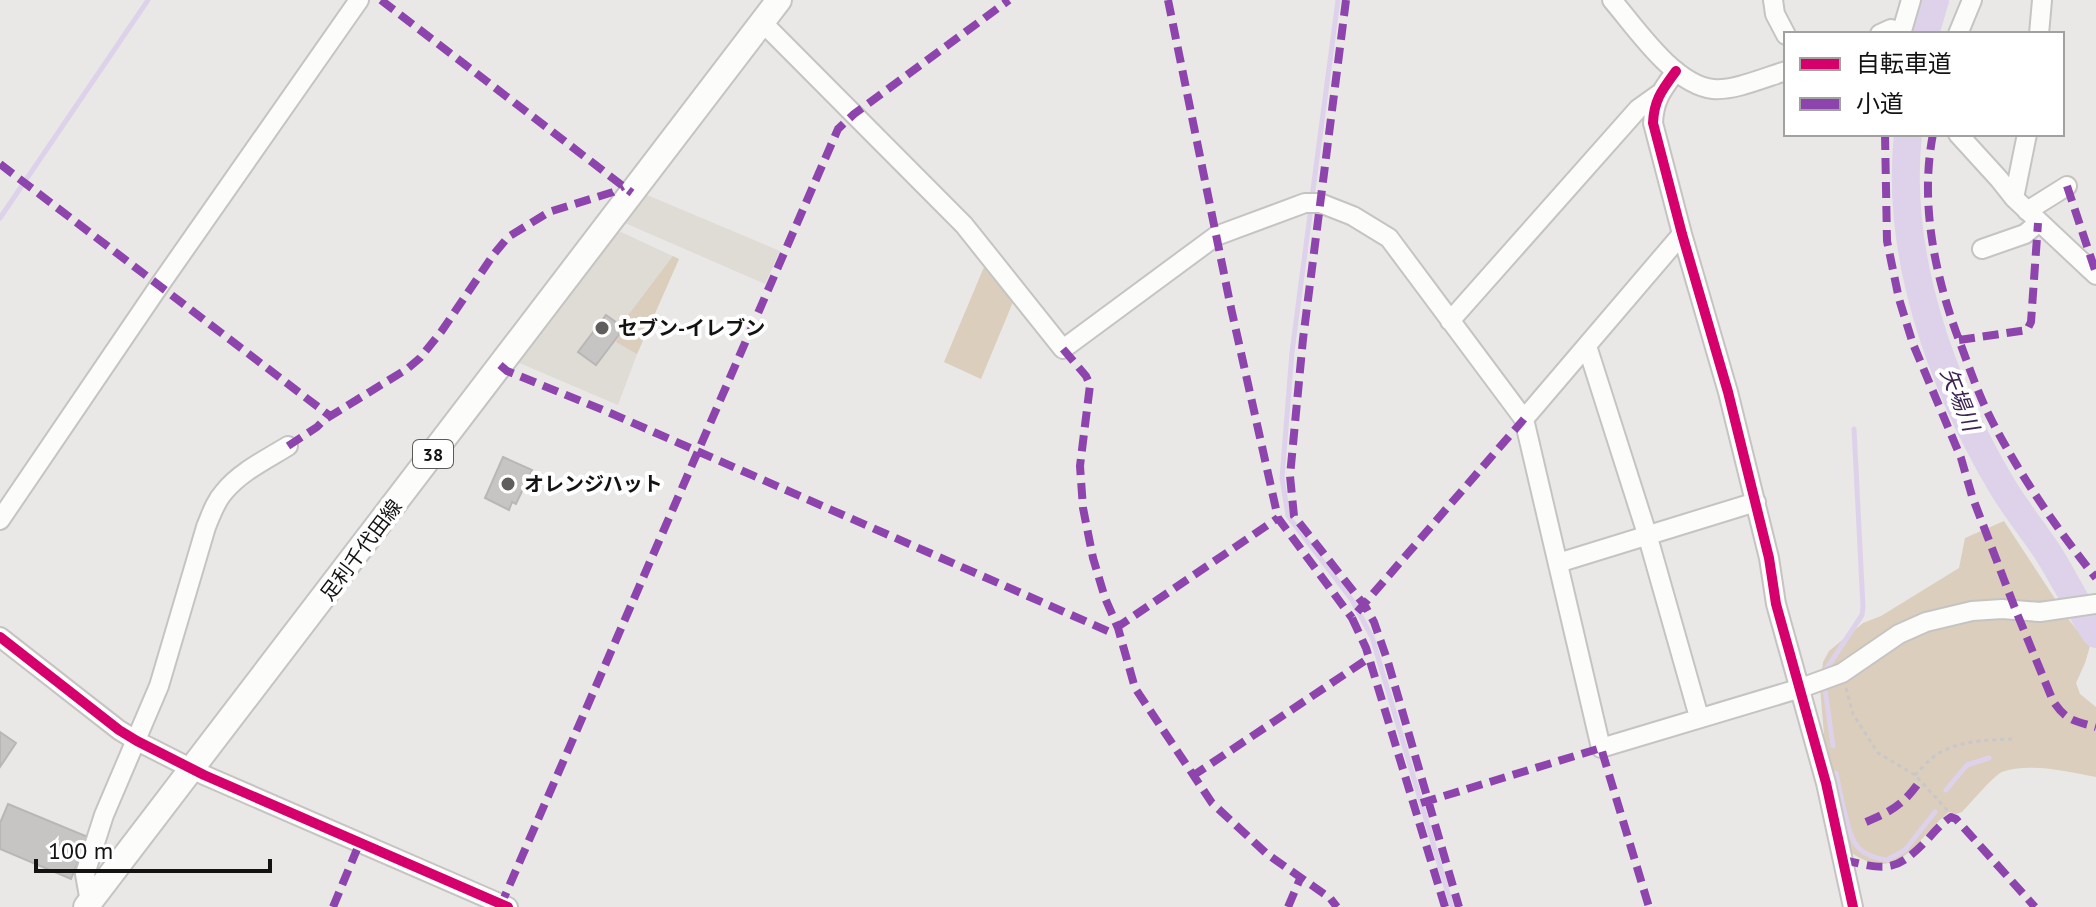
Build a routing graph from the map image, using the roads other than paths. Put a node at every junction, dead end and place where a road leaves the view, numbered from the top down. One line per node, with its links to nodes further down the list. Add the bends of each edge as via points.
1 (359, 0): 28 (street)
2 (779, 0): 8 (main road, 足利千代田線 / 38)
3 (1612, 0): 13 (street)
4 (1773, 0): 9 (street)
5 (1911, 0): 10 (street)
6 (1972, 0): 11 (street)
7 (2042, 0): 12 (street)
8 (761, 23): 23 (street, via 964,225 1063,349 1216,236 1305,203 1353,216 1389,238); 36 (main road, 足利千代田線 / 38)
9 (1784, 32)
10 (1891, 32)
11 (1959, 32)
12 (2039, 32)
13 (1676, 71): 14 (street, via 1713,89); 15 (street)
14 (1784, 72)
15 (1659, 94): 20 (street, via 1653,123); 23 (street, via 1638,109)
16 (1960, 136): 19 (street)
17 (2027, 136): 19 (street)
18 (2067, 186): 19 (street)
19 (2026, 211): 21 (street, via 2025,234); 22 (street)
20 (1682, 234): 24 (street); 27 (street)
21 (1982, 249)
22 (2096, 275)
23 (1450, 321): 25 (street)
24 (1587, 346): 25 (street); 29 (street)
25 (1524, 419): 30 (street)
26 (288, 446): 35 (street, via 239,478 217,502)
27 (1756, 502): 29 (street); 33 (street, via 1776,604)
28 (0, 520)
29 (1647, 534): 30 (street); 34 (street)
30 (1558, 563): 34 (street, via 1601,748)
31 (2096, 604): 33 (street, via 2040,612 1972,611 1926,622 1842,673)
32 (0, 637): 35 (street)
33 (1801, 688): 34 (street); 39 (street)
34 (1699, 717)
35 (137, 741): 36 (street); 37 (street, via 85,874)
36 (193, 769): 37 (main road, 足利千代田線 / 38); 38 (street)
37 (88, 905)
38 (508, 907)
39 (1853, 907)

